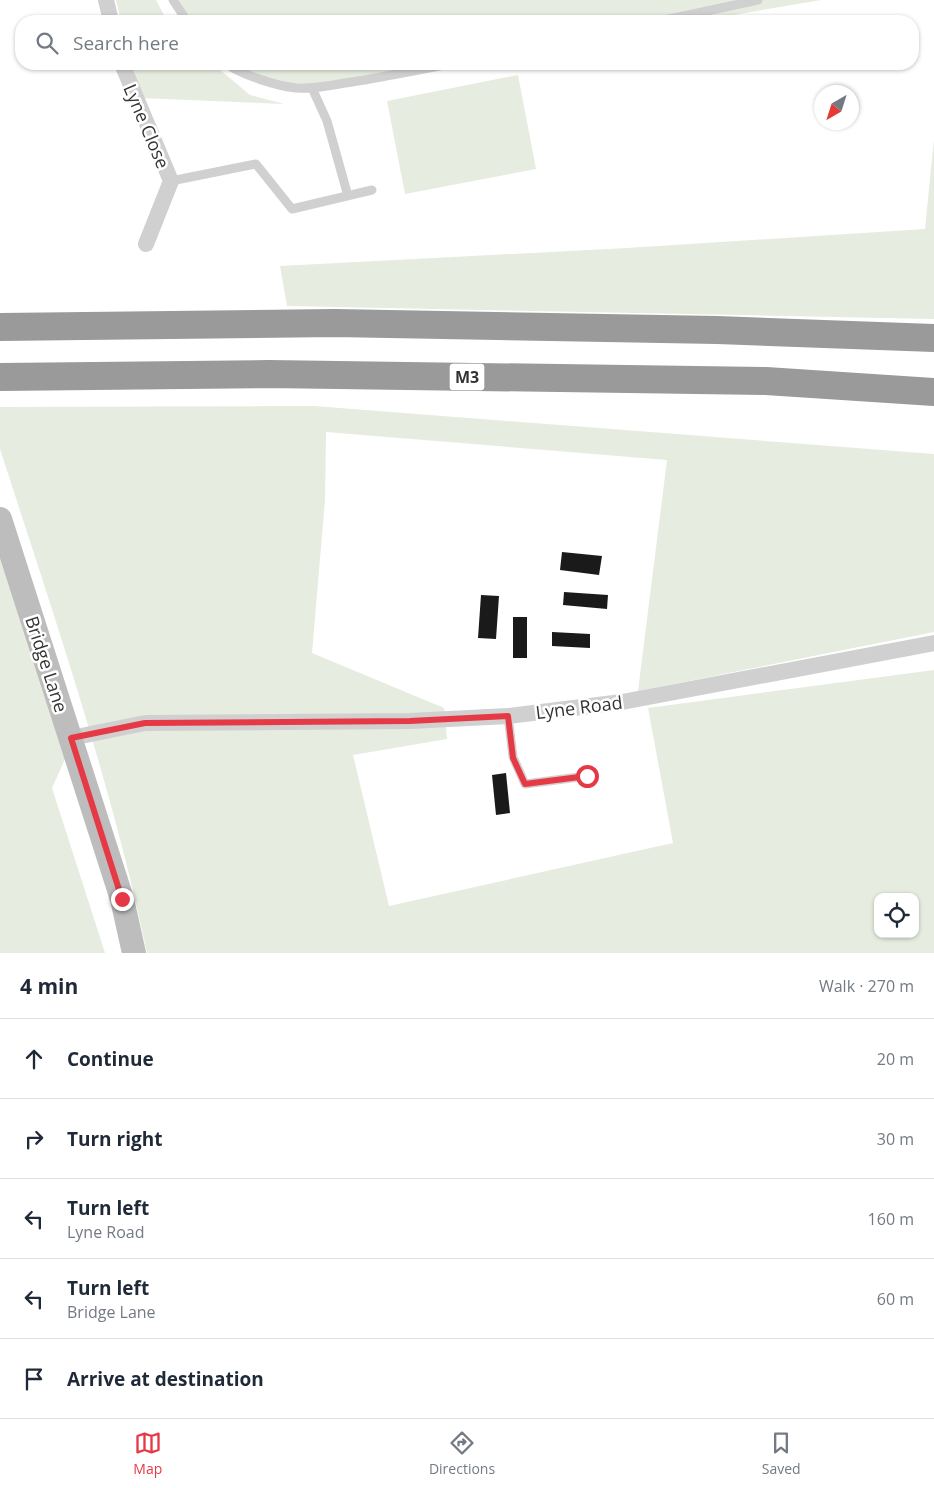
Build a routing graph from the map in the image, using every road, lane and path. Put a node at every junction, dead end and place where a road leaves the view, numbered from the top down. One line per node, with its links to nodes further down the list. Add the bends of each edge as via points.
1 (106, 0): 4 (street)
2 (173, 0): 5 (lane)
3 (758, 0): 6 (lane)
4 (110, 15)
5 (183, 15)
6 (688, 15)
7 (124, 70): 11 (street, Lyne Close)
8 (236, 70): 10 (lane, via 293,88)
9 (420, 70): 10 (lane)
10 (312, 88): 13 (lane, via 327,121)
11 (171, 182): 13 (lane, via 256,164 292,209); 14 (street, Lyne Close)
12 (372, 190): 13 (lane)
13 (348, 196)
14 (146, 244)
15 (0, 328): 16 (highway, via 335,323 717,330)
16 (934, 338)
17 (0, 378): 18 (highway, M3, via 269,374 766,381)
18 (934, 392)
19 (0, 519): 22 (street, Bridge Lane)
20 (934, 643): 21 (street, Lyne Road, via 622,702)
21 (508, 716): 22 (street, Lyne Road, via 410,721 145,723); 23 (lane, via 513,758 525,784)
22 (71, 738): 24 (street, Bridge Lane, via 122,899)
23 (587, 776)
24 (134, 953)

